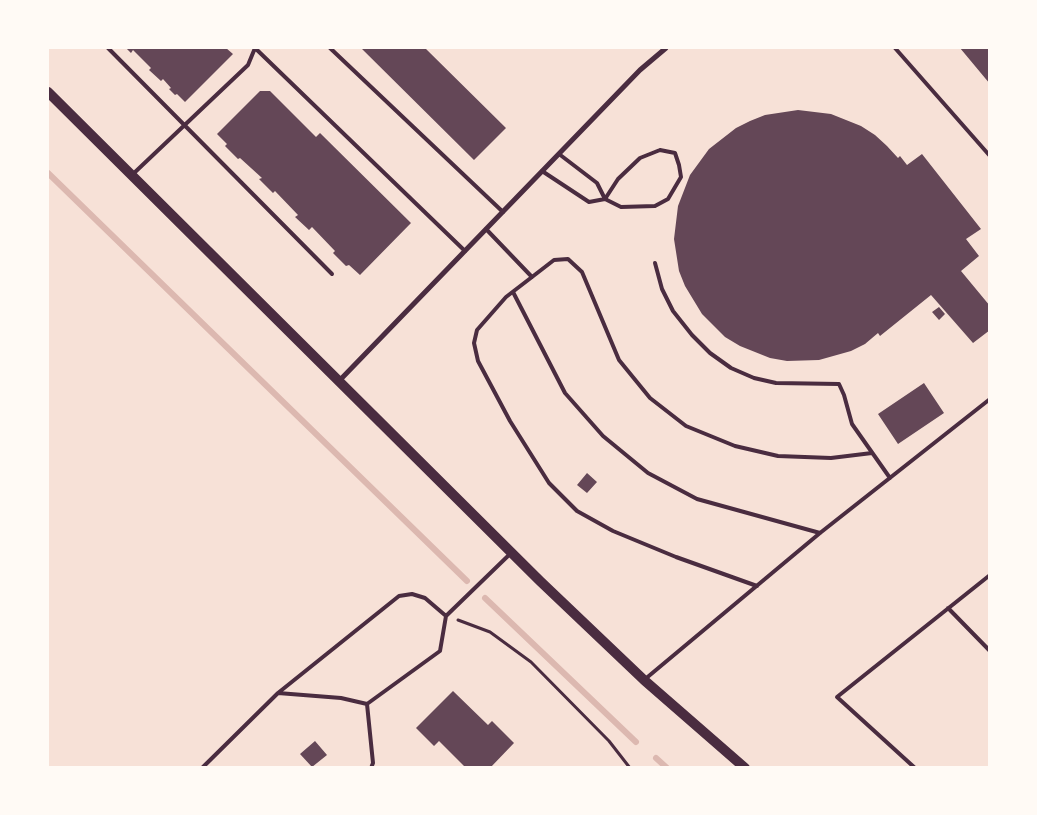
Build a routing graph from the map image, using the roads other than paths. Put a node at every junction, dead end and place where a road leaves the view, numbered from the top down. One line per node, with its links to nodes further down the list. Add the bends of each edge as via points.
1 (108, 48): 7 (lane)
2 (255, 48): 7 (lane, via 248,65); 15 (lane)
3 (330, 48): 13 (lane)
4 (666, 48): 8 (street, via 640,70)
5 (895, 48): 9 (lane)
6 (48, 92): 11 (main road)
7 (186, 124): 11 (lane); 17 (lane)
8 (559, 154): 10 (street); 12 (lane, via 597,183)
9 (990, 156)
10 (542, 171): 12 (lane, via 589,202); 13 (street)
11 (132, 176): 20 (main road)
12 (606, 199): 12 (lane, via 621,207 655,206 668,199 681,177 675,154 660,150 640,158 618,179)
13 (503, 212): 14 (street)
14 (486, 229): 15 (street); 18 (lane)
15 (465, 251): 20 (street)
16 (655, 262): 22 (lane, via 662,289 673,311 710,353 731,368 754,378 776,383 839,384 852,424)
17 (332, 274)
18 (532, 277): 19 (lane); 22 (lane, via 554,260 568,259 582,272 619,360 650,398 686,426 735,446 778,456 831,458)
19 (513, 292): 24 (lane, via 565,393 603,436 648,473 697,498); 27 (lane, via 477,330 474,343 478,361 510,421 549,483 577,511 613,531)
20 (338, 382): 25 (main road)
21 (990, 400): 23 (lane)
22 (872, 453): 23 (lane)
23 (890, 478): 24 (lane)
24 (820, 533): 27 (lane)
25 (511, 553): 29 (lane); 31 (main road)
26 (990, 575): 28 (lane)
27 (757, 586): 31 (lane)
28 (948, 608): 30 (lane); 37 (lane, via 837,697)
29 (446, 616): 32 (lane, via 425,598 412,594 398,596); 33 (lane, via 440,651)
30 (990, 650)
31 (644, 680): 36 (main road)
32 (278, 693): 33 (lane, via 340,698); 34 (lane)
33 (367, 704): 35 (lane)
34 (202, 768)
35 (371, 768)
36 (745, 768)
37 (915, 768)

